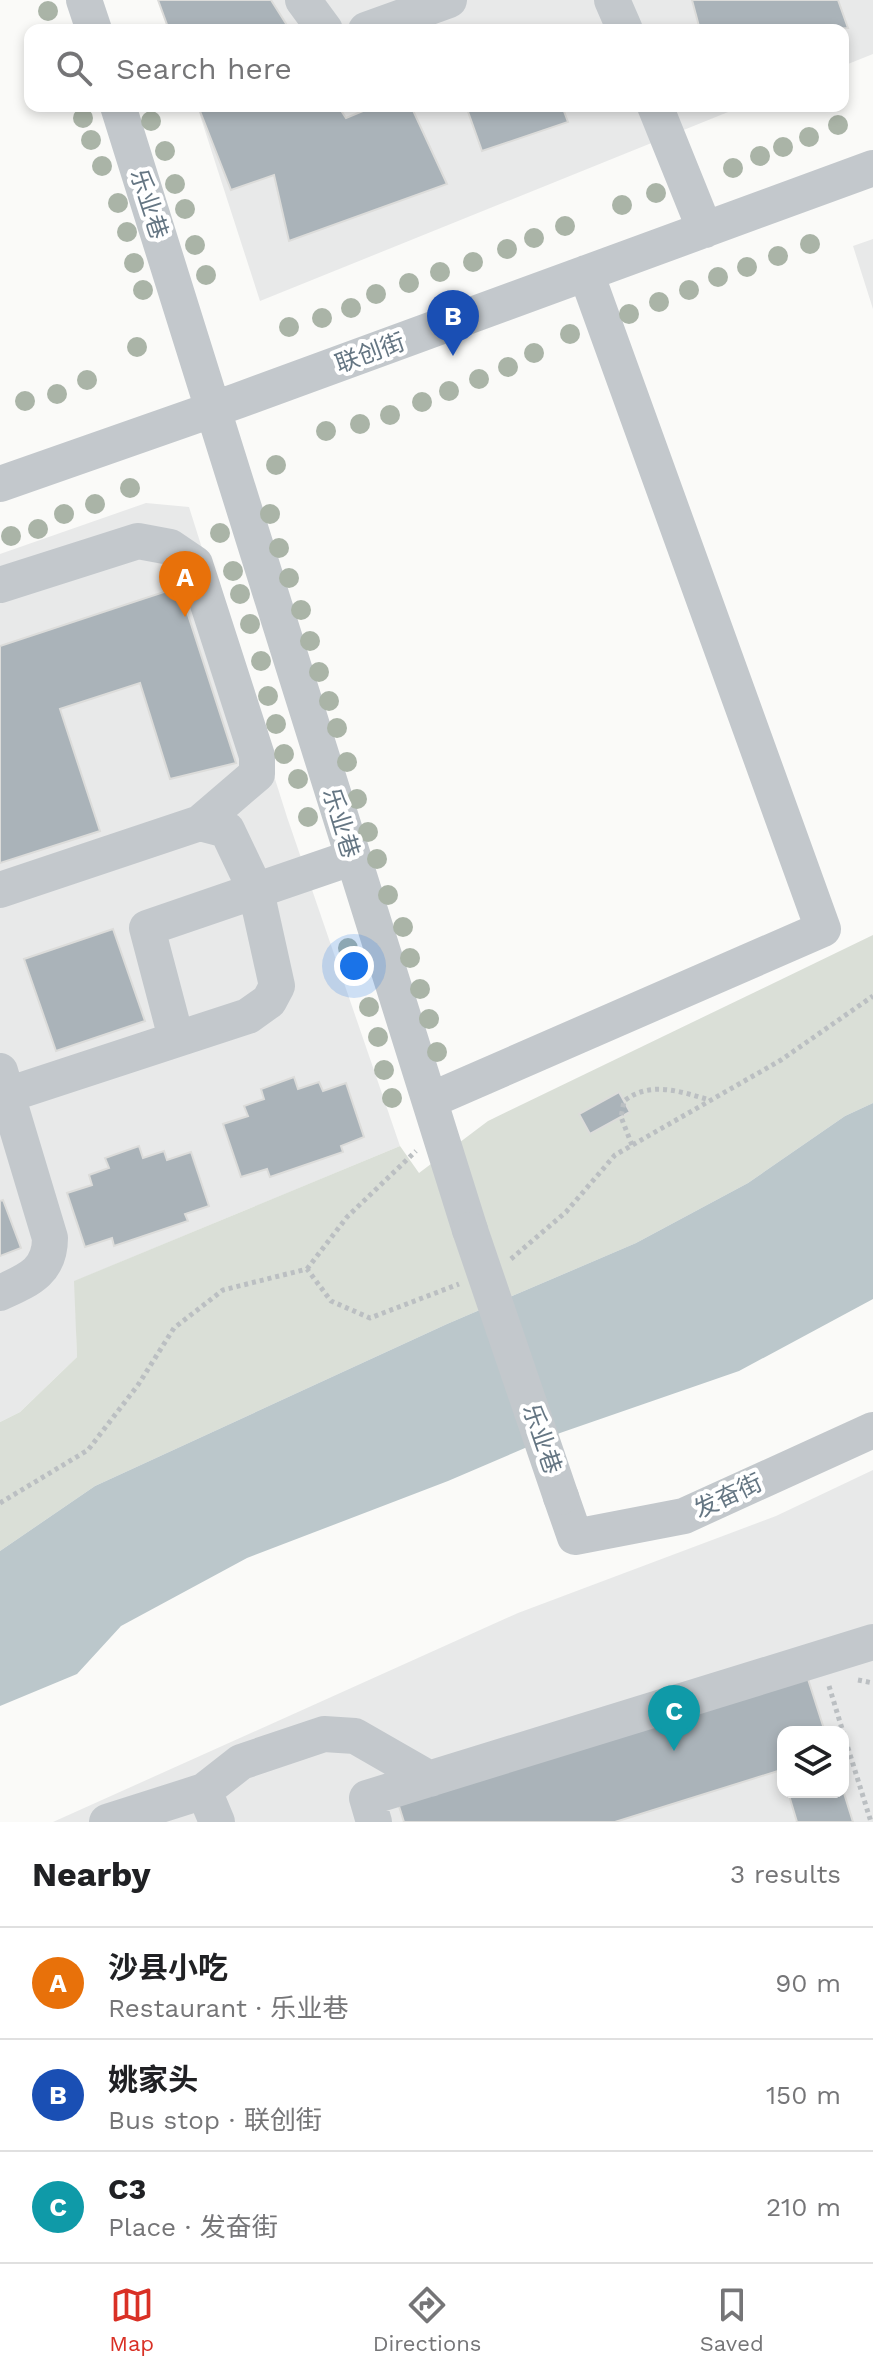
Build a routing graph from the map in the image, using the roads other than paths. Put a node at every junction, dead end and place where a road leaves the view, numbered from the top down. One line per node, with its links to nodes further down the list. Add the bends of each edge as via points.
1 (84, 0): 5 (street)
2 (303, 0): 6 (street)
3 (449, 0): 7 (street)
4 (612, 0): 8 (street)
5 (92, 24)
6 (321, 24)
7 (383, 24)
8 (622, 24)
9 (120, 112): 14 (street, 乐业巷)
10 (657, 112): 12 (street)
11 (873, 168): 12 (street, 联创街)
12 (705, 230): 13 (street, 联创街)
13 (586, 273): 14 (street, 联创街); 23 (street, via 823,929)
14 (215, 409): 15 (street, 联创街); 18 (street, 乐业巷)
15 (0, 484)
16 (0, 585): 17 (street, via 138,541 170,547 195,564 257,756 257,774)
17 (200, 823): 19 (street); 20 (street, via 227,830)
18 (351, 858): 20 (street); 23 (street, 乐业巷)
19 (0, 890)
20 (256, 891): 21 (street, via 277,986 269,1001 248,1016); 21 (street, via 147,928)
21 (176, 1038): 22 (street)
22 (3, 1083): 24 (street, via 50,1238 50,1255 38,1274)
23 (436, 1115): 26 (street, 乐业巷, bridge)
24 (0, 1293)
25 (873, 1430): 26 (street, 发奋街, via 684,1516)
26 (575, 1537)
27 (873, 1642): 28 (street)
28 (430, 1779): 29 (street, via 355,1736 324,1734 241,1762); 31 (street, via 367,1798)
29 (211, 1807): 30 (street)
30 (107, 1822)
31 (374, 1822)

